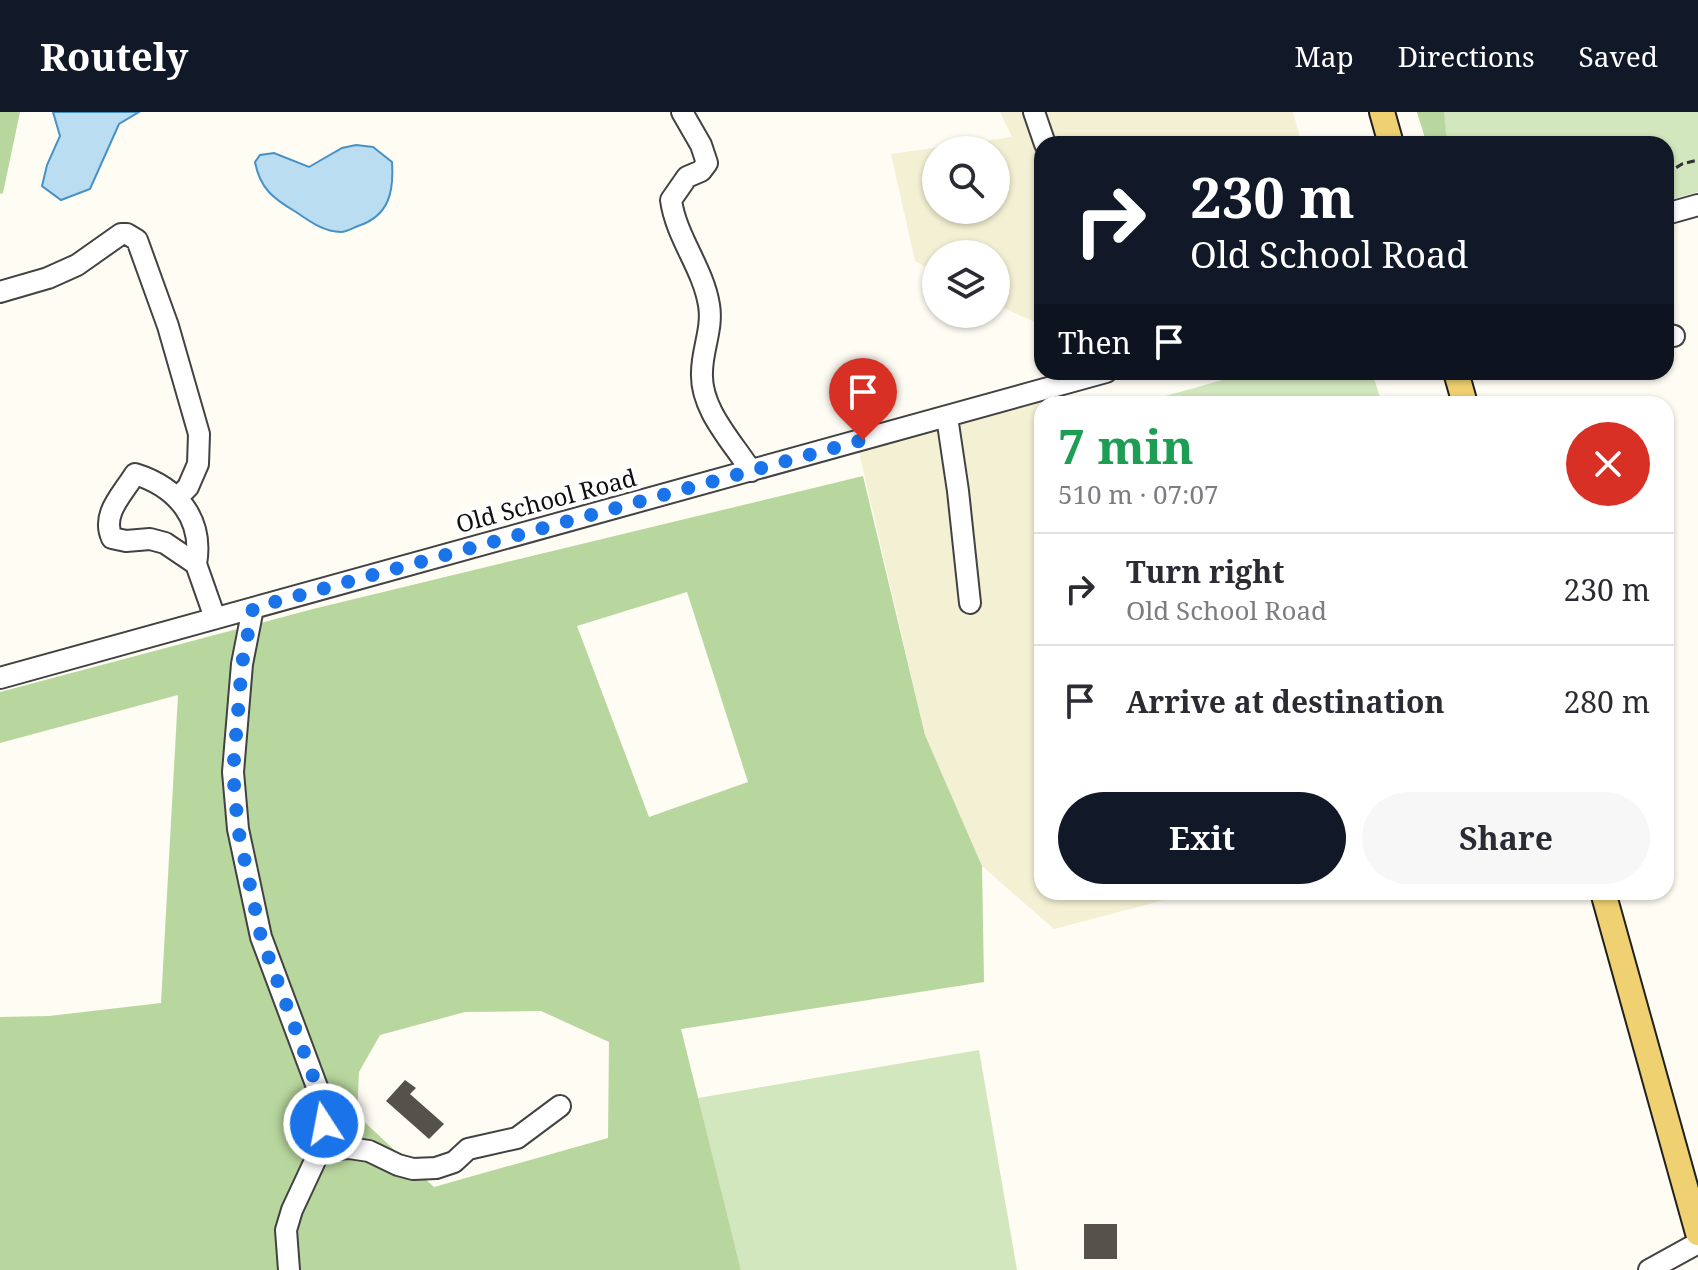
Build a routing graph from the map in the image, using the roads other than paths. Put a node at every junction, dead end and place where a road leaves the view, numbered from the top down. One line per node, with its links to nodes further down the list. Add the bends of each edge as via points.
1 (682, 112): 11 (street, via 707,163 687,177 671,200 710,307 701,374 710,410)
2 (1034, 112): 4 (street)
3 (1382, 112): 5 (main road)
4 (1042, 136)
5 (1389, 136)
6 (1698, 205): 7 (street)
7 (1674, 212)
8 (0, 292): 12 (street, via 77,265 121,234 137,240 199,434 198,464)
9 (1078, 380): 10 (street, Old School Road)
10 (947, 417): 11 (street, Old School Road); 14 (street)
11 (751, 471): 15 (street, Old School Road)
12 (178, 497): 13 (street, via 194,526); 13 (street, via 135,474 107,526 112,538 165,543)
13 (196, 564): 16 (street)
14 (970, 603)
15 (253, 608): 16 (street, Old School Road); 20 (street, via 242,664 233,796 261,937 323,1103)
16 (215, 618): 17 (street, Old School Road)
17 (0, 678)
18 (1605, 900): 21 (main road)
19 (560, 1106): 20 (street, via 517,1138 468,1149 454,1162 436,1168 413,1169 369,1151)
20 (320, 1150): 23 (street, via 286,1230)
21 (1698, 1233)
22 (1698, 1243): 24 (street)
23 (289, 1270)
24 (1649, 1270)

